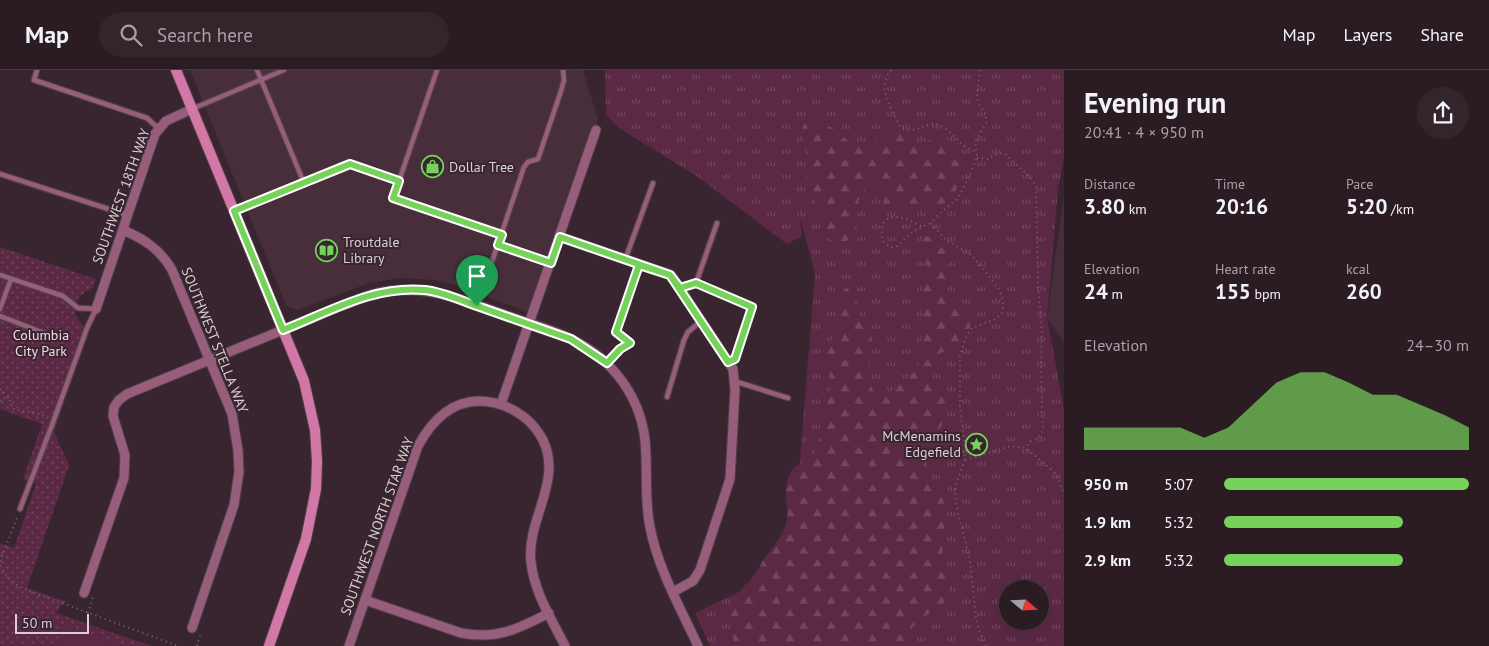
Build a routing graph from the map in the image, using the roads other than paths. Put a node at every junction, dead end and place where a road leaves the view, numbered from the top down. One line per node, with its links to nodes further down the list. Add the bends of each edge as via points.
1 (37, 70): 9 (lane, via 34,80 147,118)
2 (176, 70): 8 (main road)
3 (257, 70): 7 (lane)
4 (284, 70): 7 (lane)
5 (437, 70): 12 (lane)
6 (563, 70): 19 (lane, via 561,91 538,159 524,167)
7 (261, 81): 8 (lane); 13 (lane)
8 (192, 109): 9 (street, SOUTHWEST 18TH WAY, via 166,121); 15 (main road)
9 (159, 129): 16 (street, SOUTHWEST 18TH WAY)
10 (596, 130): 20 (street)
11 (0, 174): 16 (lane)
12 (399, 181): 13 (lane, via 350,164); 19 (lane, via 393,198)
13 (304, 182): 15 (lane)
14 (653, 183): 21 (lane)
15 (234, 211): 33 (main road)
16 (128, 216): 18 (street, SOUTHWEST 18TH WAY)
17 (717, 223): 25 (lane)
18 (123, 230): 29 (street, SOUTHWEST 18TH WAY); 36 (street, SOUTHWEST STELLA WAY, via 149,242 166,258)
19 (502, 235): 27 (lane)
20 (560, 237): 21 (street); 32 (street)
21 (625, 260): 22 (street)
22 (639, 265): 26 (street, via 670,275); 34 (lane)
23 (0, 275): 24 (lane)
24 (11, 279): 28 (lane); 29 (lane, via 62,296 78,308)
25 (696, 283): 26 (lane); 37 (lane, via 752,307 735,359)
26 (680, 288): 31 (street)
27 (477, 306): 32 (street); 33 (street, via 427,290 390,290)
28 (0, 309)
29 (96, 309): 42 (lane)
30 (0, 316): 35 (lane)
31 (702, 321): 37 (street); 39 (lane, via 688,332 684,340)
32 (529, 324): 41 (street); 43 (street, via 571,339 607,363 635,402 643,426 650,528 664,577)
33 (283, 330): 36 (street); 48 (main road, via 310,406 315,430 317,474 306,539)
34 (616, 332)
35 (52, 336)
36 (209, 360): 44 (street, via 127,394 114,407 113,416 124,450 126,469); 47 (street, SOUTHWEST STELLA WAY, via 232,414 239,472 230,520)
37 (728, 362): 38 (street, via 733,369)
38 (734, 381): 40 (lane); 43 (street, via 730,479 700,570 693,581)
39 (667, 397)
40 (788, 398)
41 (501, 404): 45 (street, SOUTHWEST NORTH STAR WAY, via 478,401 455,406 444,412 424,434); 46 (street, via 533,424 548,459 548,482 530,547 533,576)
42 (20, 509)
43 (673, 592): 51 (street)
44 (84, 593)
45 (365, 600): 46 (street, via 475,636 516,630); 49 (street, SOUTHWEST NORTH STAR WAY)
46 (549, 614): 50 (street)
47 (192, 628)
48 (269, 646)
49 (349, 646)
50 (565, 646)
51 (698, 646)

